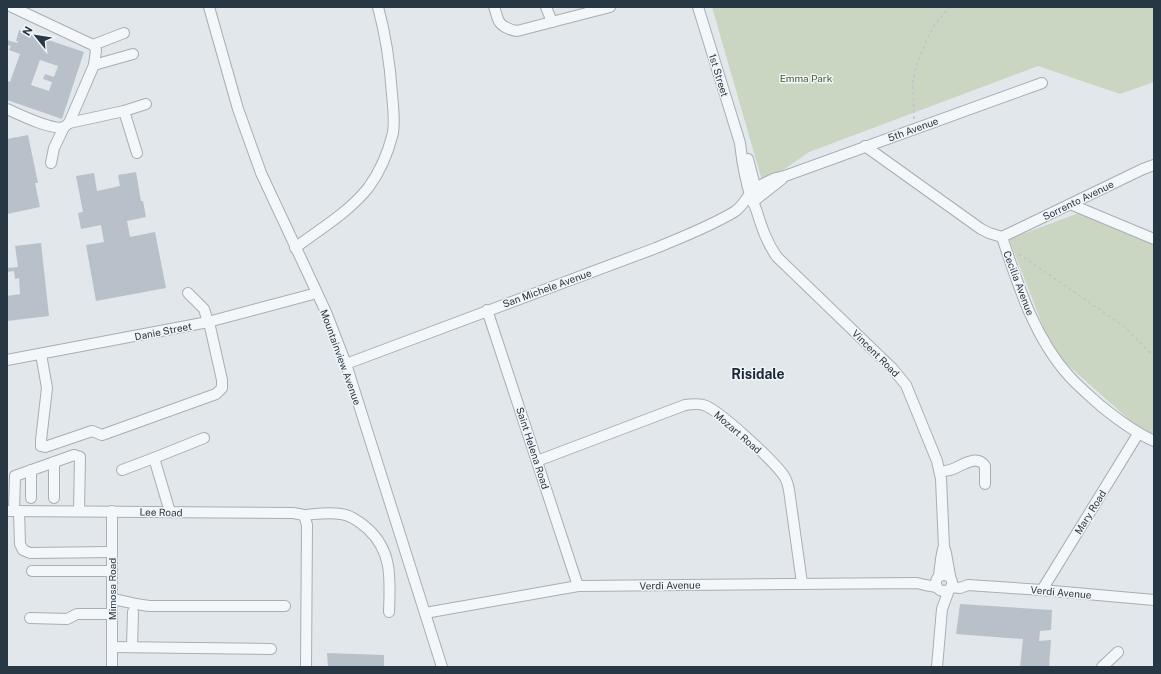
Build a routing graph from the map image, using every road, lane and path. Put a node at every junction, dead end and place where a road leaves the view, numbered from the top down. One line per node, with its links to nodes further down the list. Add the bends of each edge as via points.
1 (12, 7): 11 (street)
2 (209, 7): 29 (street, Mountainview Avenue, via 243,123 261,173)
3 (378, 7): 29 (street, via 390,65 394,115 393,132 387,153 376,176 361,196)
4 (494, 7): 9 (street, via 499,22 514,31)
5 (546, 7): 9 (street)
6 (610, 7): 9 (street)
7 (698, 7): 25 (street, 1st Street, via 740,143)
8 (950, 7): 19 (path, via 935,24 918,61 913,80)
9 (552, 22)
10 (124, 33): 11 (street)
11 (93, 44): 13 (street, via 96,50)
12 (133, 54): 13 (street)
13 (94, 65): 18 (street)
14 (1042, 83): 19 (street, 5th Avenue)
15 (146, 104): 17 (street)
16 (7, 109): 18 (street, via 44,124 56,127)
17 (124, 111): 18 (street); 21 (street)
18 (66, 125): 22 (street, via 54,148)
19 (915, 129): 20 (street, 5th Avenue)
20 (865, 146): 24 (street, 5th Avenue); 27 (street, via 981,229)
21 (137, 153)
22 (51, 163)
23 (1154, 165): 26 (street, Sorrento Avenue)
24 (785, 176): 25 (street, San Michele Avenue)
25 (753, 200): 33 (street, San Michele Avenue, via 690,234); 47 (street, Vincent Road, via 764,233 777,257 892,368 906,385)
26 (1070, 204): 27 (street, Sorrento Avenue); 28 (street)
27 (1002, 237): 39 (street, Cecilia Avenue, via 1028,310 1050,351 1069,377 1108,412)
28 (1154, 239)
29 (295, 248): 32 (street, Mountainview Avenue)
30 (1016, 252): 36 (path, via 1125,327)
31 (188, 293): 34 (street, via 204,309)
32 (317, 293): 34 (street, Danie Street); 38 (street, Mountainview Avenue)
33 (487, 310): 38 (street, San Michele Avenue); 43 (street, Saint Helena Road)
34 (208, 322): 35 (street, Danie Street); 35 (street, via 222,380 222,388 216,394 102,435 92,431 45,448 41,446 40,440 46,388)
35 (41, 354): 37 (street, Danie Street)
36 (1154, 355)
37 (7, 360)
38 (346, 364): 72 (street, Mountainview Avenue)
39 (1138, 434): 41 (street, Cecilia Avenue); 65 (street, Mary Road)
40 (204, 438): 42 (street)
41 (1154, 441)
42 (154, 458): 46 (street); 55 (street)
43 (537, 461): 61 (street, Mozart Road, via 685,405 705,405 720,414 774,464 788,482); 64 (street, Saint Helena Road)
44 (54, 462): 45 (street); 51 (street); 53 (street, via 74,455 80,458)
45 (31, 470): 48 (street); 50 (street)
46 (122, 470)
47 (940, 472): 49 (street, via 967,462 980,462 985,466); 57 (street, Vincent Road)
48 (11, 478): 52 (street)
49 (985, 484)
50 (31, 498)
51 (54, 498)
52 (14, 511): 53 (street, Lee Road); 58 (street, via 20,544 23,550 30,553)
53 (80, 511): 54 (street, Lee Road)
54 (112, 511): 55 (street, Lee Road); 58 (street, Mimosa Road)
55 (170, 512): 56 (street, Lee Road)
56 (304, 515): 71 (street, Lee Road, via 348,515 374,534 389,568); 80 (street, via 307,526)
57 (944, 547): 62 (street, Vincent Road); 63 (street, Vincent Road)
58 (112, 552): 60 (street, Mimosa Road)
59 (32, 571): 60 (street)
60 (112, 571): 66 (street, Mimosa Road)
61 (802, 583): 62 (street, Verdi Avenue, via 918,583 925,586); 64 (street, Verdi Avenue)
62 (938, 583): 63 (street, via 942,591); 63 (street, via 943,574); 69 (street, Vincent Road)
63 (951, 583): 65 (street, Verdi Avenue); 69 (street, Vincent Road)
64 (578, 586): 72 (street, Verdi Avenue)
65 (1042, 590): 67 (street, Verdi Avenue)
66 (112, 599): 68 (street, via 150,606); 73 (street, Mimosa Road)
67 (1154, 600)
68 (285, 606)
69 (942, 609): 82 (street, Vincent Road)
70 (133, 612): 76 (street)
71 (389, 612)
72 (426, 613): 81 (street, Mountainview Avenue)
73 (112, 614): 74 (street, via 77,614 67,619); 75 (street, Mimosa Road)
74 (30, 618)
75 (112, 647): 76 (street); 79 (street, Mimosa Road)
76 (132, 647): 77 (street)
77 (271, 649)
78 (1118, 652): 83 (street)
79 (112, 667)
80 (306, 667)
81 (442, 667)
82 (937, 667)
83 (1102, 667)

